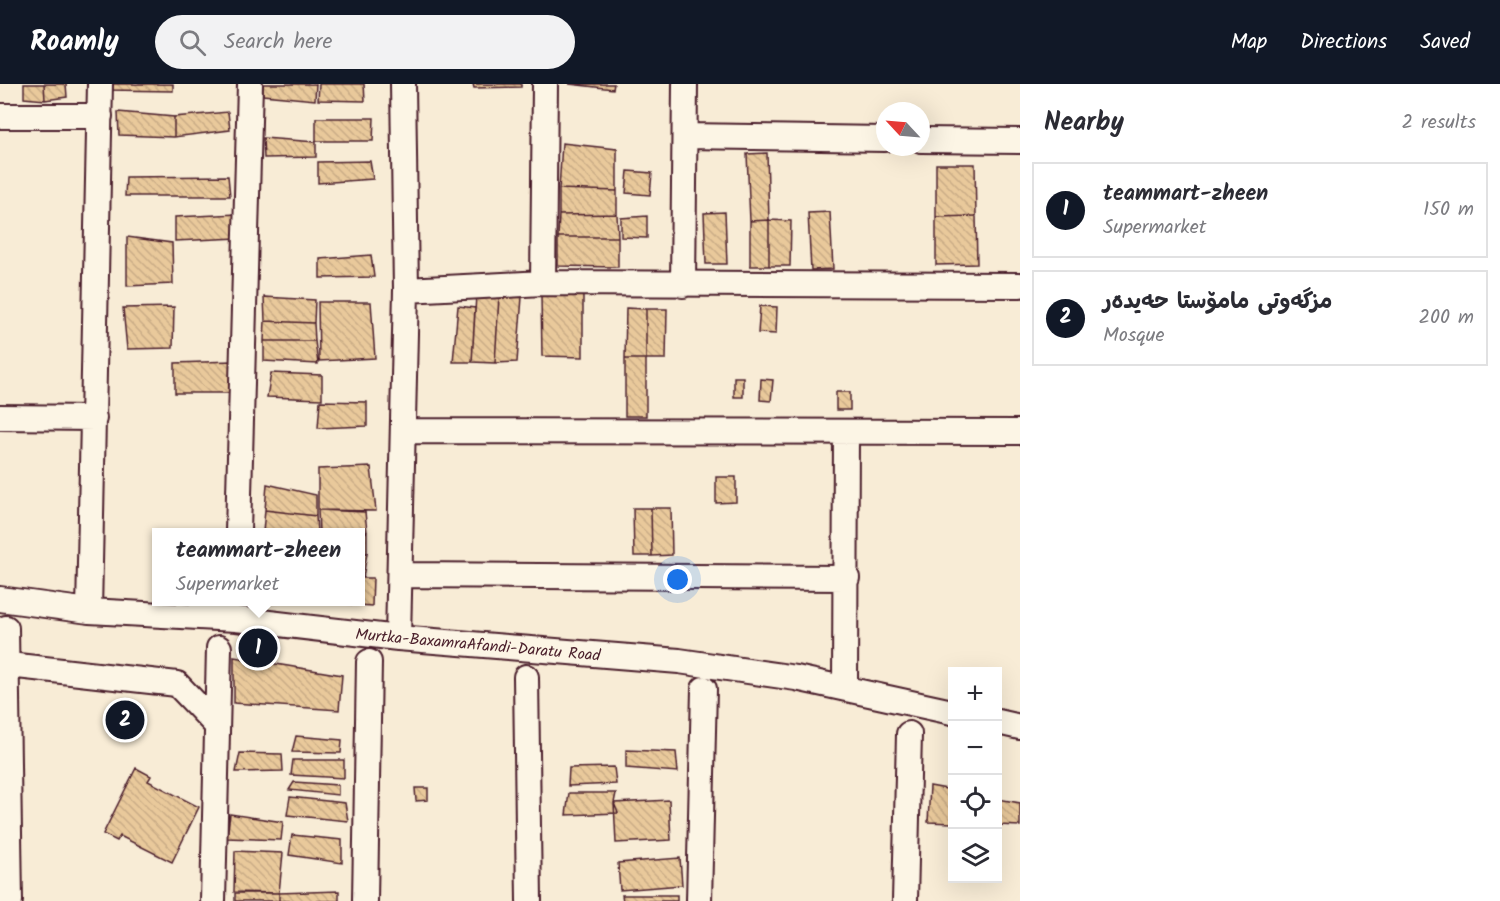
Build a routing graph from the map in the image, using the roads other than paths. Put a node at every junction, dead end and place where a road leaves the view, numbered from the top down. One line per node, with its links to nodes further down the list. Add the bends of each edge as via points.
1 (100, 84): 7 (street)
2 (250, 84): 21 (street)
3 (403, 84): 15 (street)
4 (544, 84): 12 (street)
5 (685, 84): 8 (street)
6 (0, 116): 7 (street)
7 (100, 116): 17 (street)
8 (685, 136): 9 (street); 13 (street)
9 (876, 139)
10 (930, 140): 11 (street)
11 (1020, 141)
12 (543, 283): 13 (street); 15 (street)
13 (683, 285): 14 (street)
14 (1020, 285)
15 (406, 290): 18 (street)
16 (0, 417): 17 (street)
17 (94, 418): 26 (street)
18 (403, 431): 19 (street); 22 (street)
19 (846, 432): 20 (street); 23 (street)
20 (1020, 432)
21 (238, 528)
22 (401, 575): 23 (street); 28 (street)
23 (848, 578): 33 (street)
24 (0, 599): 26 (street, Murtka-BaxamraAfandi-Daratu Road)
25 (236, 610): 26 (street, Murtka-BaxamraAfandi-Daratu Road); 28 (street, Murtka-BaxamraAfandi-Daratu Road)
26 (89, 611)
27 (6, 628): 31 (street)
28 (398, 638): 33 (street, Murtka-BaxamraAfandi-Daratu Road, via 679,661)
29 (219, 648): 37 (street)
30 (369, 662): 42 (street)
31 (4, 664): 37 (street, via 177,684); 40 (street)
32 (526, 677): 43 (street)
33 (845, 687): 35 (street, Murtka-BaxamraAfandi-Daratu Road)
34 (704, 689): 44 (street)
35 (948, 711)
36 (1002, 723): 38 (street)
37 (217, 726): 41 (street)
38 (1020, 727)
39 (909, 734): 45 (street)
40 (10, 901)
41 (213, 901)
42 (365, 901)
43 (529, 901)
44 (699, 901)
45 (905, 901)

